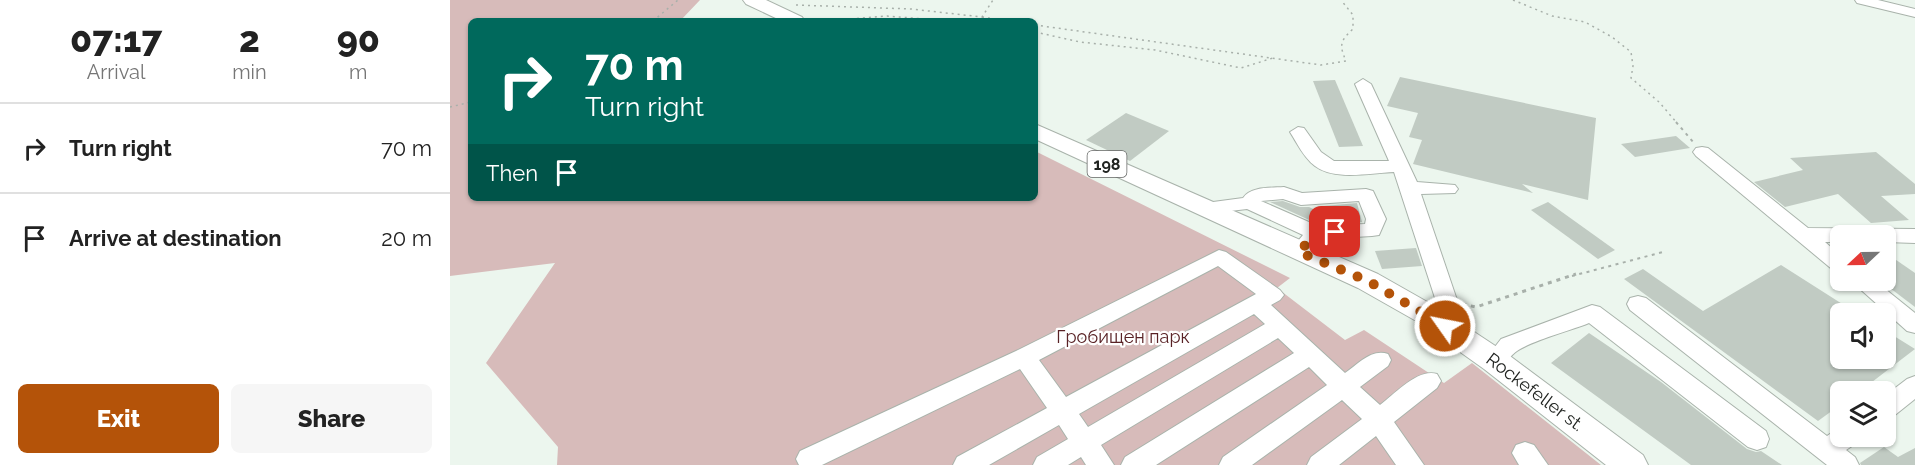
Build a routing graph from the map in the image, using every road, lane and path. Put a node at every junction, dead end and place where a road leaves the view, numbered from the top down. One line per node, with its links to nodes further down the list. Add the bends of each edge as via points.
1 (678, 0): 9 (path)
2 (993, 0): 8 (path)
3 (1341, 0): 16 (path, via 1353,15 1353,29 1342,39 1346,61 1321,65)
4 (1513, 0): 22 (path, via 1552,16 1585,22 1631,52 1631,78 1659,102)
5 (1862, 0): 7 (street)
6 (758, 3): 8 (path, via 911,9); 10 (main road)
7 (1912, 9)
8 (982, 17): 13 (path)
9 (657, 18)
10 (790, 18)
11 (859, 18): 12 (path)
12 (927, 18)
13 (988, 18)
14 (1038, 25): 16 (path)
15 (1038, 33): 16 (path, via 1241,68)
16 (1275, 58)
17 (1363, 84): 23 (street)
18 (468, 103): 19 (path)
19 (450, 107)
20 (1038, 132): 27 (main road, Rockefeller st. / 198)
21 (1298, 132): 23 (street, via 1320,162 1329,167)
22 (1702, 152): 28 (street)
23 (1401, 166): 24 (street)
24 (1410, 188): 25 (street); 36 (street)
25 (1449, 189)
26 (1249, 203): 27 (street); 30 (street); 30 (street, via 1254,196 1284,193 1301,199 1366,195 1376,219 1372,231)
27 (1205, 208): 30 (main road, Rockefeller st. / 198)
28 (1804, 235): 29 (street); 32 (street)
29 (1915, 236)
30 (1308, 243): 36 (main road, Rockefeller st. / 198, via 1368,281)
31 (1663, 252): 36 (path, via 1584,272 1476,307)
32 (1830, 257)
33 (1873, 291): 37 (street)
34 (1256, 303): 38 (street); 40 (street, via 1272,295 1220,257); 47 (street)
35 (1638, 304): 51 (street)
36 (1437, 307): 42 (main road, Rockefeller st. / 198)
37 (1915, 325)
38 (1280, 326): 39 (street); 50 (street)
39 (1310, 355): 44 (street); 56 (street)
40 (1024, 357): 47 (street); 52 (street)
41 (1380, 360): 44 (street)
42 (1495, 361): 49 (street, via 1509,345 1592,313); 60 (main road, Rockefeller st. / 198)
43 (1429, 381): 48 (street)
44 (1343, 386): 48 (street); 57 (street)
45 (1914, 389): 46 (street)
46 (1896, 401)
47 (1063, 411): 50 (street); 53 (street)
48 (1379, 420): 58 (street); 59 (street)
49 (1757, 439)
50 (1085, 442): 54 (street); 55 (street)
51 (1840, 451)
52 (809, 459)
53 (966, 465)
54 (1046, 465)
55 (1101, 465)
56 (1134, 465)
57 (1232, 465)
58 (1320, 465)
59 (1411, 465)
60 (1631, 465)

